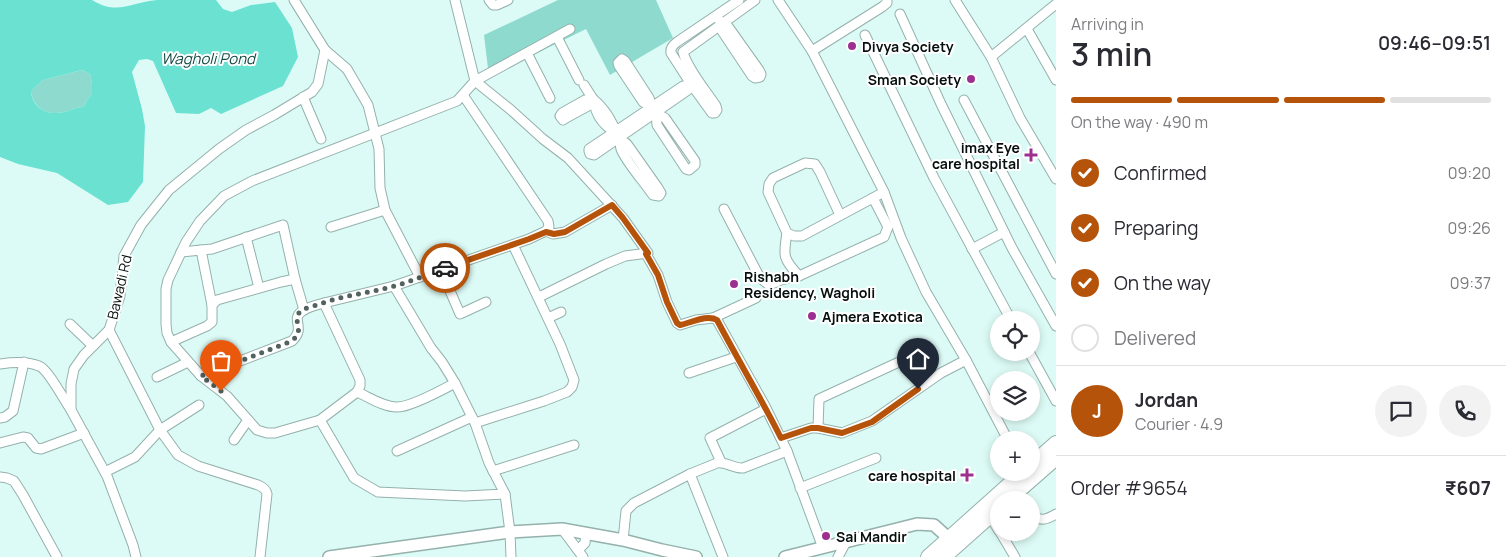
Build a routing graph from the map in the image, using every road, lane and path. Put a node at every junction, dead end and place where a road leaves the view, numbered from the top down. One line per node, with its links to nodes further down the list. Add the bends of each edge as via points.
1 (294, 0): 18 (street)
2 (455, 0): 25 (street)
3 (489, 0): 4 (street, via 493,6)
4 (508, 0)
5 (739, 0): 12 (street)
6 (756, 0): 13 (street)
7 (778, 0): 20 (street)
8 (887, 0): 20 (street, via 882,7)
9 (954, 0): 23 (street)
10 (1056, 4): 15 (street)
11 (900, 14): 44 (street)
12 (716, 15): 13 (street); 19 (street)
13 (722, 23): 13 (street, via 727,25 759,70 760,77 752,76 722,31); 21 (street)
14 (570, 29): 17 (street)
15 (1027, 29): 23 (street); 24 (street)
16 (865, 35): 48 (street)
17 (557, 38): 22 (street); 33 (street, via 593,99 595,111 606,127)
18 (325, 50): 28 (street, Bawadi Rd, via 318,84); 32 (street, via 352,76 368,105)
19 (670, 50): 21 (street); 26 (street)
20 (812, 51): 36 (street)
21 (683, 52): 26 (street)
22 (527, 53): 25 (street); 29 (street)
23 (991, 57): 35 (street, via 1020,118)
24 (1056, 80)
25 (475, 81): 27 (street); 38 (street, via 568,158)
26 (694, 82): 31 (street, via 688,90)
27 (463, 95): 32 (street, via 458,101); 43 (street, via 548,221)
28 (303, 97): 34 (street); 71 (street, Bawadi Rd, via 246,130 169,190 142,224 124,256 120,296)
29 (550, 98)
30 (964, 100): 53 (street)
31 (654, 110): 31 (street, via 643,102 619,66 620,60 625,61); 31 (street, via 665,118 695,161 689,170 657,125); 33 (street)
32 (374, 133): 40 (street, via 379,148 380,188); 50 (street, via 252,181 224,196 200,221)
33 (617, 135): 33 (street, via 633,151 661,193 659,196 650,191 622,150)
34 (321, 139)
35 (1056, 179)
36 (884, 192): 37 (street); 75 (street, via 926,292)
37 (873, 198): 41 (street); 54 (street, via 888,227 884,238)
38 (612, 205): 43 (street, via 565,232); 51 (street)
39 (724, 209): 54 (street, via 760,278 769,285)
40 (385, 210): 42 (street); 55 (street)
41 (840, 215): 45 (street, via 802,236); 45 (street, via 815,164 805,163 773,178 769,184 768,192)
42 (332, 227)
43 (546, 232): 47 (street)
44 (1004, 232): 48 (street); 70 (street)
45 (787, 233): 54 (street, via 784,253)
46 (246, 237): 49 (street); 56 (street, via 283,225); 58 (street)
47 (513, 245): 52 (street); 59 (street)
48 (972, 249): 65 (street)
49 (200, 250): 50 (street); 63 (street)
50 (181, 252): 72 (street, via 166,289 166,324)
51 (646, 254): 59 (street, via 625,256); 68 (street, via 677,323)
52 (441, 270): 55 (street); 62 (street, via 460,314)
53 (1056, 274)
54 (799, 276)
55 (420, 277): 57 (street)
56 (294, 279): 58 (street); 64 (street)
57 (394, 286): 61 (street); 84 (street)
58 (259, 288): 63 (street, via 217,300)
59 (539, 297): 67 (street)
60 (756, 298): 68 (street)
61 (324, 302): 64 (street); 85 (street, via 360,380)
62 (486, 302)
63 (212, 305): 72 (street, via 212,322)
64 (304, 310): 82 (street, via 297,319 298,336 292,341)
65 (1006, 311)
66 (561, 312): 67 (street)
67 (548, 318): 93 (street, via 574,380 572,387 568,392 544,401)
68 (713, 318): 74 (street)
69 (70, 324): 73 (street)
70 (1056, 326)
71 (109, 330): 73 (street, Bawadi Rd); 95 (street)
72 (171, 342): 78 (street)
73 (93, 346): 89 (street, Bawadi Rd, via 74,369)
74 (736, 357): 81 (street); 88 (street)
75 (966, 360): 94 (street, via 940,373 872,422 842,433); 96 (street)
76 (1034, 361): 86 (street)
77 (24, 362): 80 (street); 89 (street, via 40,366 47,372); 90 (street, via 13,410)
78 (188, 362): 82 (street); 83 (street)
79 (899, 362): 94 (street, via 819,399)
80 (0, 364)
81 (689, 373)
82 (201, 376): 91 (street, via 227,396)
83 (157, 377)
84 (456, 384): 85 (street, via 397,407); 93 (street)
85 (357, 392): 92 (street)
86 (1056, 402)
87 (199, 405): 95 (street)
88 (766, 409): 98 (street); 108 (street, via 710,438)
89 (71, 410): 97 (street, Bawadi Rd)
90 (0, 418)
91 (248, 420): 92 (street, via 257,430 275,433); 99 (street)
92 (320, 420): 116 (street, via 354,478 378,492 465,496)
93 (474, 420): 103 (street); 109 (street)
94 (818, 428): 98 (street)
95 (160, 430): 110 (street, via 136,457); 131 (street, via 178,455 187,461 263,487 267,494)
96 (1003, 431)
97 (84, 433): 100 (street, via 41,449 22,437); 110 (street, Bawadi Rd)
98 (781, 438): 104 (street)
99 (234, 440)
100 (0, 443)
101 (1056, 444): 106 (highway)
102 (574, 445): 109 (street)
103 (397, 451)
104 (787, 451): 108 (street, via 737,469); 114 (street)
105 (876, 458): 114 (street)
106 (1040, 458)
107 (1056, 458): 115 (highway)
108 (721, 462): 111 (street)
109 (493, 471): 116 (street)
110 (105, 472): 130 (street, Bawadi Rd)
111 (690, 474): 123 (street, via 629,506); 135 (street)
112 (0, 477): 129 (street, via 14,481)
113 (1015, 481): 126 (highway)
114 (800, 488): 127 (street)
115 (1018, 491)
116 (504, 494): 121 (street)
117 (1056, 514): 119 (street)
118 (990, 515): 126 (highway)
119 (1040, 520)
120 (562, 529): 121 (main road); 122 (main road); 128 (street)
121 (510, 532): 132 (main road); 133 (street)
122 (586, 533): 123 (main road); 128 (street)
123 (623, 540): 134 (main road)
124 (847, 540): 126 (main road, via 917,524 934,525); 127 (main road); 137 (street)
125 (1005, 541): 140 (street)
126 (953, 547): 138 (highway); 139 (highway)
127 (823, 548): 136 (main road)
128 (580, 553)
129 (57, 557)
130 (136, 557)
131 (260, 557)
132 (329, 557)
133 (511, 557)
134 (696, 557)
135 (723, 557)
136 (785, 557)
137 (838, 557)
138 (928, 557)
139 (944, 557)
140 (1015, 557)

